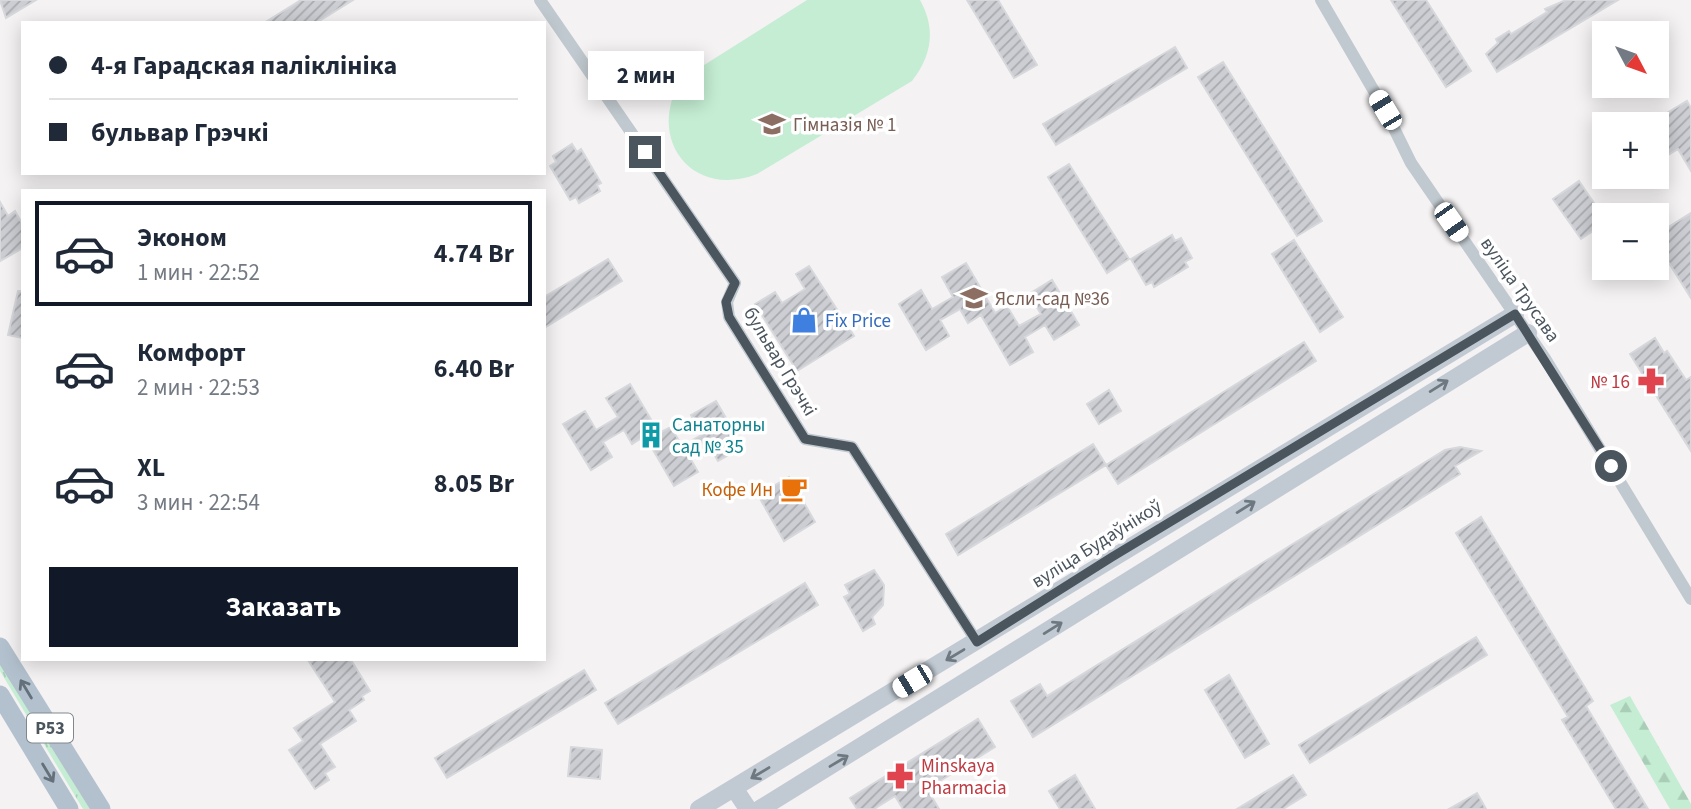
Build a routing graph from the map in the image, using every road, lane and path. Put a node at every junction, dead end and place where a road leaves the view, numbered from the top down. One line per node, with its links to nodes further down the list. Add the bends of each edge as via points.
1 (540, 0): 8 (street, бульвар Грэчкі, via 735,283 726,302 729,317 805,439 852,447)
2 (1321, 0): 3 (street, вуліца Трусава, via 1411,163)
3 (1515, 314): 4 (street, вуліца Трусава); 5 (street, вуліца Будаўнікоў)
4 (1528, 333): 6 (street, one-way to 4); 7 (street, вуліца Трусава)
5 (1089, 571): 6 (street); 8 (street, вуліца Будаўнікоў)
6 (1104, 596): 16 (street, one-way to 6)
7 (1691, 599)
8 (977, 642): 11 (street, вуліца Будаўнікоў, one-way to 11)
9 (0, 647): 13 (main road, Р53, one-way to 9)
10 (0, 695): 12 (main road, Р53, one-way to 12)
11 (734, 788): 14 (street, вуліца Будаўнікоў); 15 (street)
12 (69, 809)
13 (101, 809)
14 (699, 809)
15 (748, 809)
16 (760, 809)

